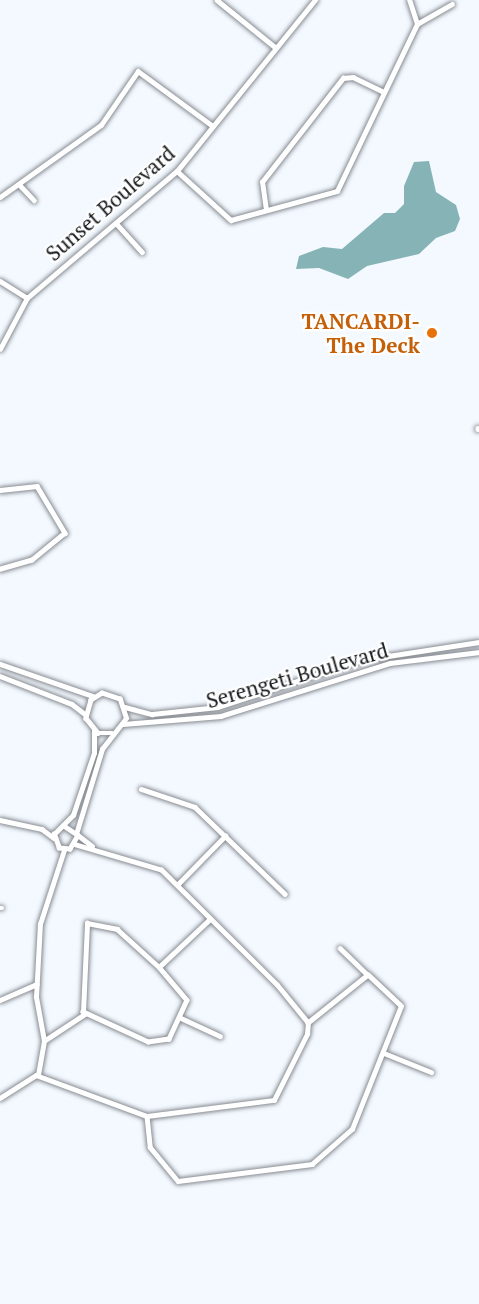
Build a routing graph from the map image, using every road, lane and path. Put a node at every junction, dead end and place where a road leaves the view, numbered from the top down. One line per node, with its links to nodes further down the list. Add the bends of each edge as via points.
1 (218, 0): 6 (street)
2 (315, 0): 6 (street, Sunset Boulevard)
3 (409, 0): 5 (street)
4 (452, 4): 5 (street)
5 (417, 24): 7 (street)
6 (275, 47): 8 (street, Sunset Boulevard)
7 (384, 92): 13 (street, via 337,191); 13 (street, via 354,77 343,78 262,182)
8 (213, 126): 9 (street, Sunset Boulevard); 10 (street, via 138,71 101,125)
9 (177, 171): 13 (street, via 228,220); 14 (street, Sunset Boulevard)
10 (19, 184): 11 (street); 12 (street)
11 (0, 197)
12 (34, 200)
13 (266, 210)
14 (116, 223): 15 (street); 17 (street, Sunset Boulevard)
15 (142, 252)
16 (0, 281): 17 (street)
17 (27, 298): 18 (street, Sunset Boulevard)
18 (0, 349)
19 (0, 489): 20 (street, via 38,486 64,533 32,560)
20 (0, 569)
21 (479, 642): 26 (street, Serengeti Boulevard, via 362,660 218,707 152,714)
22 (479, 651): 28 (street, Serengeti Boulevard, via 390,663 221,716)
23 (0, 664): 25 (street, via 83,696)
24 (0, 676): 27 (street, via 72,704)
25 (96, 696): 26 (street, via 115,695); 27 (street)
26 (125, 707): 28 (street)
27 (86, 715): 29 (street)
28 (123, 724): 30 (street)
29 (93, 730): 30 (street); 31 (street, via 95,747)
30 (112, 733): 32 (street)
31 (82, 787): 32 (street); 35 (street, via 73,815)
32 (89, 789): 37 (street)
33 (141, 789): 38 (street, via 195,807)
34 (0, 820): 36 (street)
35 (61, 826): 36 (street); 37 (street); 39 (street)
36 (42, 829): 39 (street)
37 (78, 833): 40 (street); 41 (street)
38 (225, 836): 43 (street); 44 (street)
39 (54, 838): 42 (street)
40 (76, 845): 41 (street); 42 (street)
41 (92, 846): 43 (street, via 154,866)
42 (64, 850): 49 (street, via 40,924)
43 (177, 885): 45 (street)
44 (285, 894)
45 (210, 919): 47 (street); 55 (street)
46 (340, 948): 48 (street)
47 (159, 967): 53 (street, via 121,932 87,923 83,934); 54 (street, via 186,997)
48 (368, 975): 55 (street); 58 (street, via 401,1006)
49 (37, 984): 50 (street); 51 (street)
50 (24, 994): 51 (street); 52 (street)
51 (36, 997): 57 (street)
52 (0, 1000)
53 (85, 1014): 54 (street, via 157,1042 172,1037); 57 (street)
54 (181, 1018): 56 (street)
55 (308, 1023): 62 (street, via 277,1099)
56 (220, 1036)
57 (44, 1041): 60 (street)
58 (384, 1053): 59 (street); 62 (street, via 352,1129 312,1164 182,1182 172,1178 150,1148)
59 (431, 1072)
60 (38, 1075): 61 (street); 62 (street)
61 (0, 1098)
62 (147, 1116)

